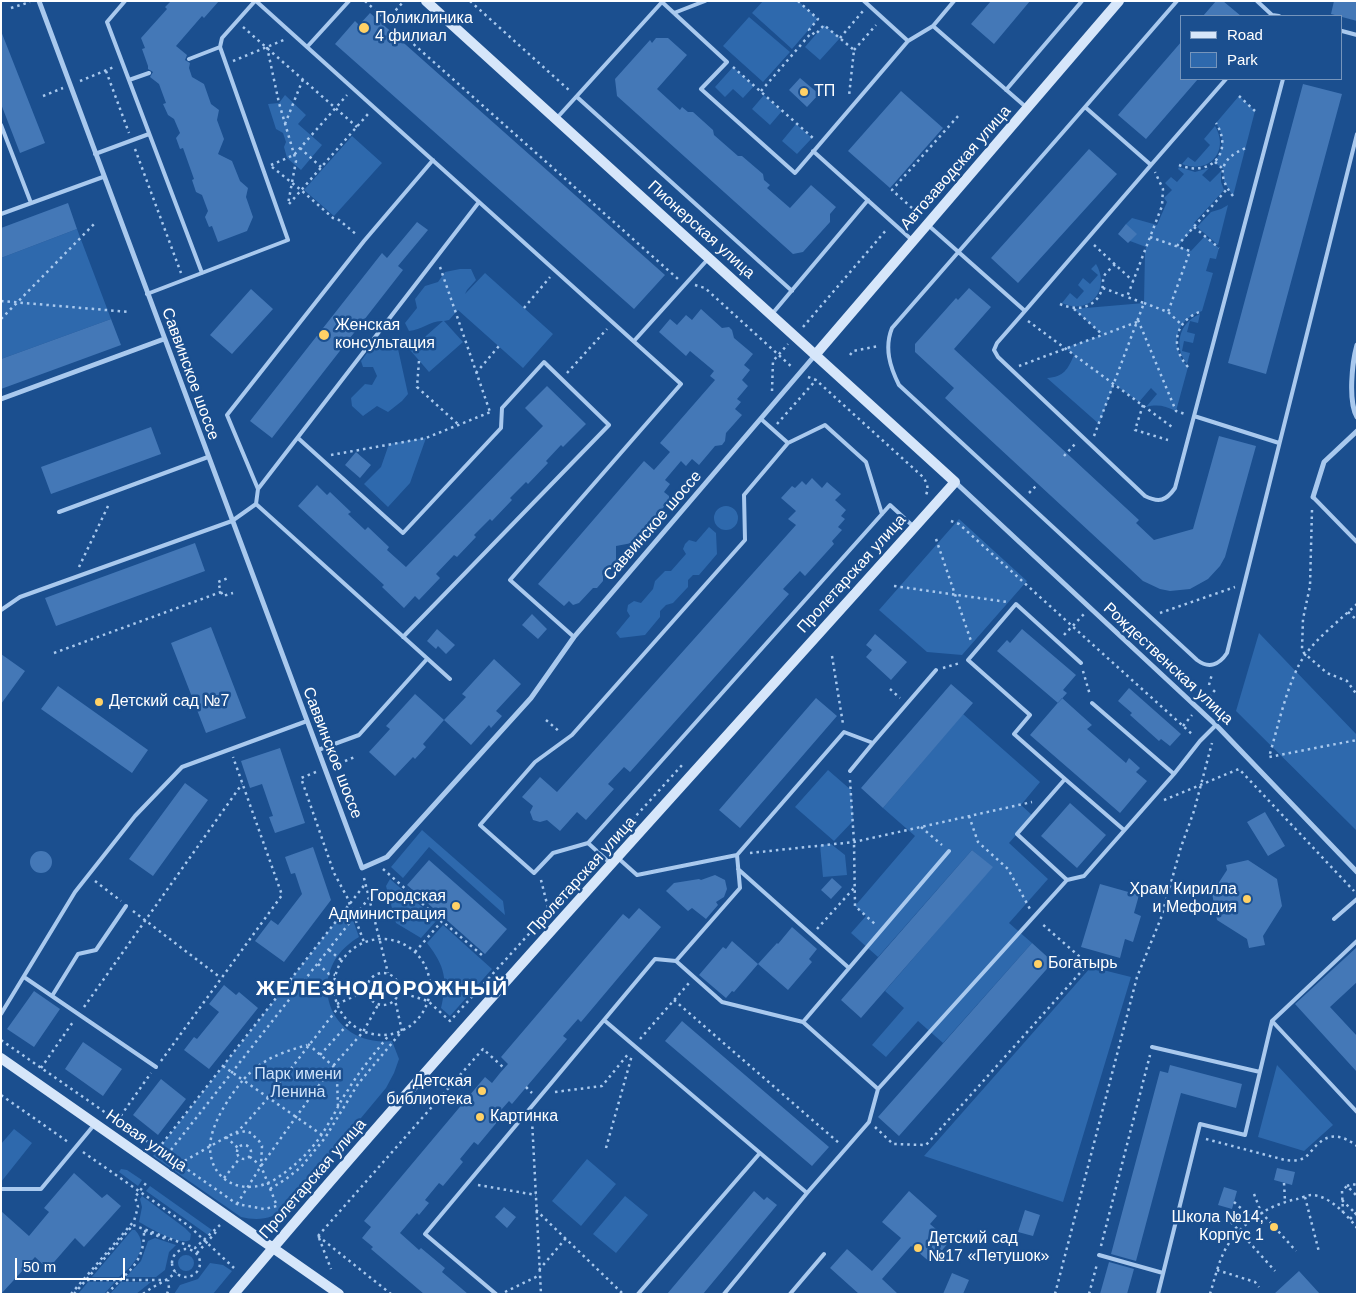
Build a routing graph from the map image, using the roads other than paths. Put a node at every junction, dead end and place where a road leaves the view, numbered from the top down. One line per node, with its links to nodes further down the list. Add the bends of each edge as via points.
1 (38, 1): 35 (street, Саввинское шоссе)
2 (125, 1): 23 (lane, via 107,22)
3 (255, 1): 19 (lane); 20 (lane, via 222,38)
4 (349, 1): 19 (lane)
5 (705, 1): 13 (lane)
6 (864, 1): 18 (lane)
7 (954, 1): 15 (lane)
8 (1082, 1): 26 (lane)
9 (1119, 1): 29 (main road, Автозаводская улица)
10 (1177, 1): 28 (lane)
11 (1257, 1): 14 (lane)
12 (427, 2): 30 (main road, Пионерская улица)
13 (674, 13): 27 (lane, via 662,2); 34 (lane, via 727,62 701,89 795,173)
14 (1272, 15)
15 (933, 26): 18 (lane); 26 (lane)
16 (1343, 31): 17 (lane)
17 (1357, 35)
18 (908, 42): 34 (lane)
19 (307, 47): 36 (lane)
20 (220, 48): 21 (lane); 47 (lane, via 288,240)
21 (189, 58)
22 (149, 73): 23 (lane)
23 (129, 80): 32 (lane)
24 (1225, 80): 37 (lane)
25 (1284, 80): 58 (lane)
26 (1006, 90): 29 (lane)
27 (577, 97): 30 (lane); 48 (lane)
28 (1085, 107): 37 (lane); 45 (lane)
29 (1027, 109): 43 (main road, Автозаводская улица)
30 (556, 120): 46 (main road, Пионерская улица)
31 (1, 125): 41 (lane)
32 (149, 134): 35 (lane); 47 (lane)
33 (1357, 134): 63 (lane)
34 (813, 151): 39 (lane)
35 (95, 154): 38 (street, Саввинское шоссе)
36 (433, 160): 40 (lane); 67 (lane, via 364,241 227,415)
37 (1151, 165): 50 (lane)
38 (103, 177): 41 (lane); 49 (street, Саввинское шоссе)
39 (868, 200): 44 (lane); 48 (lane)
40 (479, 202): 53 (lane); 62 (lane)
41 (31, 203): 42 (lane)
42 (1, 214)
43 (928, 225): 44 (main road, Автозаводская улица); 45 (lane)
44 (914, 241): 55 (main road, Автозаводская улица)
45 (959, 252): 50 (lane); 63 (lane, via 892,328 888,354 899,385 1150,617 1208,666 1222,660 1227,653)
46 (709, 258): 51 (main road, Пионерская улица); 53 (lane)
47 (202, 273): 49 (lane)
48 (792, 291): 51 (lane)
49 (147, 294): 52 (street, Саввинское шоссе)
50 (1025, 311): 58 (lane, via 997,343 994,350 998,357 1154,501 1170,496 1175,488)
51 (772, 314): 55 (main road, Пионерская улица)
52 (164, 339): 57 (street); 65 (street, Саввинское шоссе)
53 (634, 341): 77 (lane, via 681,384 510,580)
54 (1357, 345): 56 (street)
55 (816, 354): 60 (street, Саввинское шоссе); 66 (main road, Пионерская улица)
56 (1355, 362): 59 (street, via 1353,404)
57 (1, 399)
58 (1194, 416): 63 (lane)
59 (1357, 417)
60 (761, 419): 64 (lane); 77 (street, Саввинское шоссе)
61 (1357, 430): 68 (street, via 1324,462)
62 (298, 438): 67 (lane); 76 (lane, via 403,533 502,428 502,408 544,362 609,425)
63 (1279, 442)
64 (788, 443): 71 (lane, via 825,426 866,462); 91 (lane, via 744,495 746,540 567,738 535,762 480,825 534,873 553,853)
65 (208, 457): 70 (lane); 72 (street, Саввинское шоссе)
66 (955, 482): 73 (main road, Пролетарская улица); 84 (street, Рождественская улица)
67 (258, 489): 69 (lane)
68 (1313, 498): 74 (lane)
69 (256, 504): 72 (lane); 76 (lane)
70 (59, 512)
71 (882, 514): 73 (lane, via 890,505); 91 (lane)
72 (232, 521): 75 (lane, via 20,597); 83 (street, Саввинское шоссе)
73 (914, 527): 94 (main road, Пролетарская улица)
74 (1357, 542)
75 (1, 610)
76 (403, 637): 78 (lane)
77 (574, 637): 86 (street, Саввинское шоссе, via 531,698 387,857 376,863 362,868)
78 (427, 658): 81 (lane); 86 (lane, via 359,735)
79 (1081, 663): 89 (lane, via 1016,604 968,660 1030,715 1014,734)
80 (936, 670): 85 (lane)
81 (450, 678)
82 (1092, 703): 88 (lane)
83 (307, 721): 86 (street, Саввинское шоссе); 104 (lane, via 182,766 135,816 87,875)
84 (1216, 725): 88 (lane); 96 (street, Рождественская улица)
85 (873, 743): 87 (lane); 93 (lane, via 844,732)
86 (318, 750)
87 (850, 771)
88 (1174, 774): 90 (lane)
89 (1066, 779): 90 (lane); 97 (lane, via 1016,834)
90 (1124, 830): 97 (lane, via 1084,876)
91 (588, 843): 94 (lane)
92 (949, 852): 103 (lane)
93 (737, 855): 94 (lane, via 638,875); 95 (lane)
94 (615, 861): 120 (main road, Пролетарская улица)
95 (738, 869): 102 (lane, via 740,888); 103 (lane)
96 (1357, 872)
97 (1067, 880): 114 (lane)
98 (1357, 898): 100 (lane)
99 (126, 906): 105 (lane, via 96,950 78,954)
100 (1334, 919)
101 (1357, 941): 108 (lane)
102 (676, 961): 107 (lane, via 655,959); 109 (lane, via 722,1002)
103 (849, 968): 109 (lane)
104 (24, 977): 105 (lane); 106 (lane)
105 (52, 996): 112 (lane)
106 (1, 1014)
107 (604, 1020): 117 (lane); 126 (lane, via 424,1234)
108 (1272, 1021): 113 (lane); 115 (lane)
109 (802, 1022): 114 (lane)
110 (1152, 1047): 113 (lane)
111 (2, 1059): 116 (main road, Новая улица)
112 (156, 1067)
113 (1260, 1072): 123 (lane, via 1245,1135 1200,1124)
114 (878, 1089): 119 (lane, via 869,1122)
115 (1357, 1112)
116 (96, 1124): 118 (lane, via 41,1189); 120 (main road, Новая улица)
117 (760, 1153): 119 (lane); 127 (lane)
118 (1, 1189)
119 (807, 1193): 128 (lane)
120 (273, 1248): 124 (main road, Пролетарская улица); 125 (main road, Новая улица)
121 (824, 1254): 129 (lane)
122 (1099, 1255): 123 (lane)
123 (1163, 1273): 130 (lane)
124 (234, 1294)
125 (339, 1294)
126 (496, 1294)
127 (638, 1294)
128 (724, 1294)
129 (790, 1294)
130 (1158, 1294)

